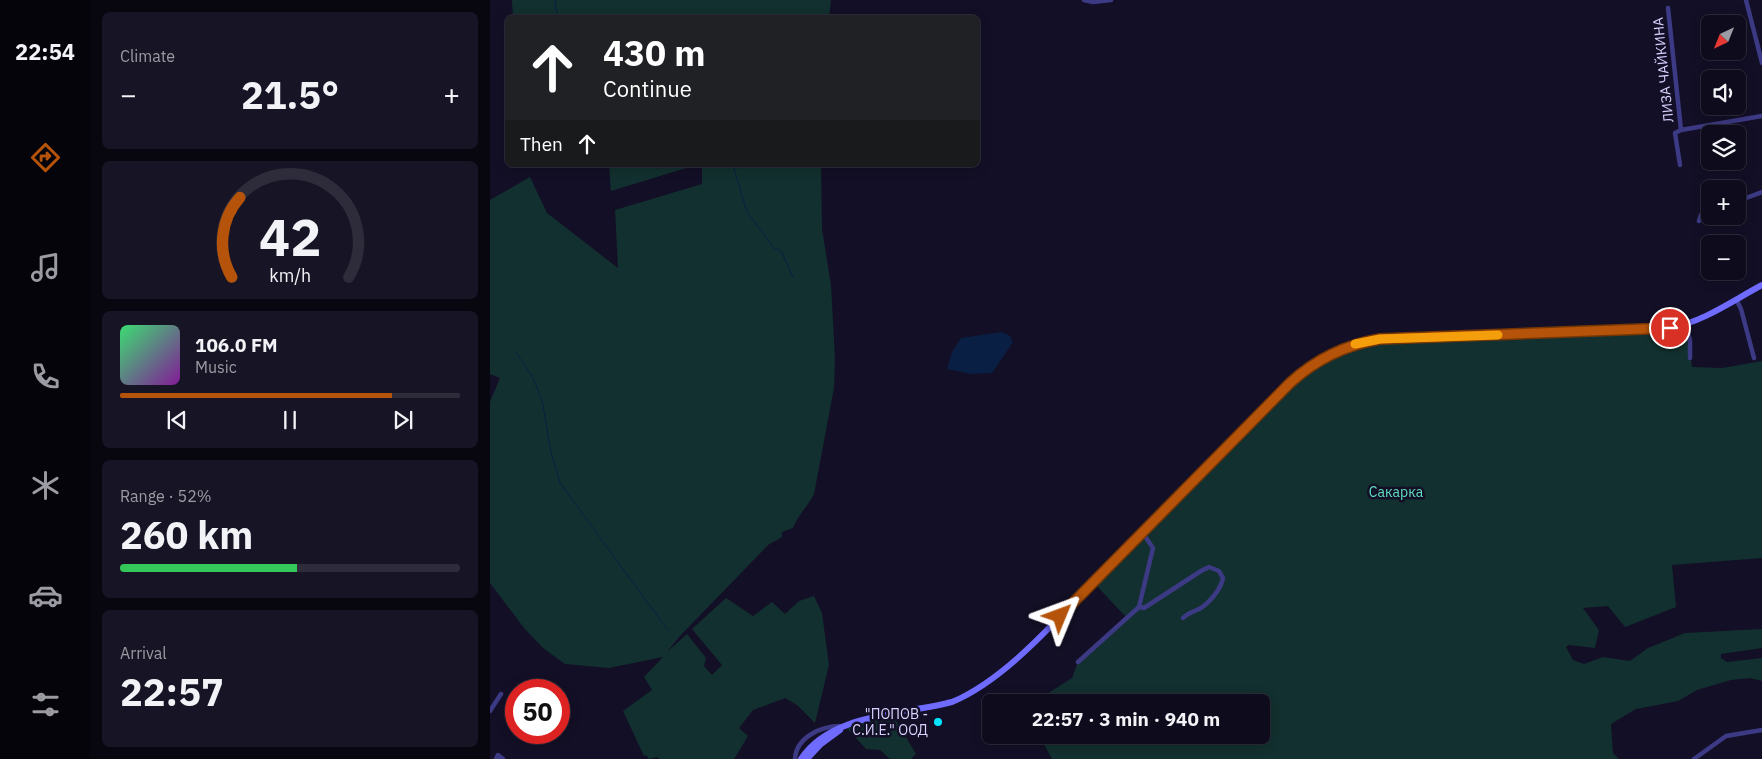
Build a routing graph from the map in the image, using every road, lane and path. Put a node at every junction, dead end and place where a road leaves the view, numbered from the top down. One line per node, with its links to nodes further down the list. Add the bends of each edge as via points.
1 (1084, 0): 2 (street)
2 (1111, 0)
3 (1746, 0): 6 (street)
4 (1668, 8): 9 (street, ЛИЗА ЧАЙКИНА)
5 (1762, 42): 6 (street)
6 (1755, 44): 7 (street)
7 (1762, 63)
8 (1762, 116): 9 (street, ЛИЗА ЧАЙКИНА)
9 (1681, 130): 10 (street, ЛИЗА ЧАЙКИНА, via 1675,133)
10 (1680, 165)
11 (1762, 192): 12 (street)
12 (1746, 198)
13 (1701, 215): 14 (street)
14 (1699, 221)
15 (1762, 285): 16 (main road)
16 (1736, 299): 17 (main road); 19 (street)
17 (1686, 325): 18 (street); 20 (main road, via 1643,331 1380,339 1347,347 1313,364 1290,383)
18 (1690, 358)
19 (1754, 358)
20 (1142, 532): 21 (street, via 1153,548); 26 (main road, via 1010,665 979,688 952,702)
21 (1139, 607): 22 (street, via 1144,608 1209,567 1219,571 1223,578 1217,592 1200,609); 23 (street)
22 (1183, 618)
23 (1078, 662)
24 (501, 694): 25 (street)
25 (490, 710)
26 (860, 722): 27 (main road); 33 (main road, via 831,736)
27 (840, 726): 31 (street, via 826,726 814,732 796,751); 32 (main road, via 815,743)
28 (1762, 730): 34 (street, via 1726,736)
29 (496, 759): 30 (street, via 498,755)
30 (503, 759)
31 (795, 759)
32 (801, 759)
33 (806, 759)
34 (1694, 759)

